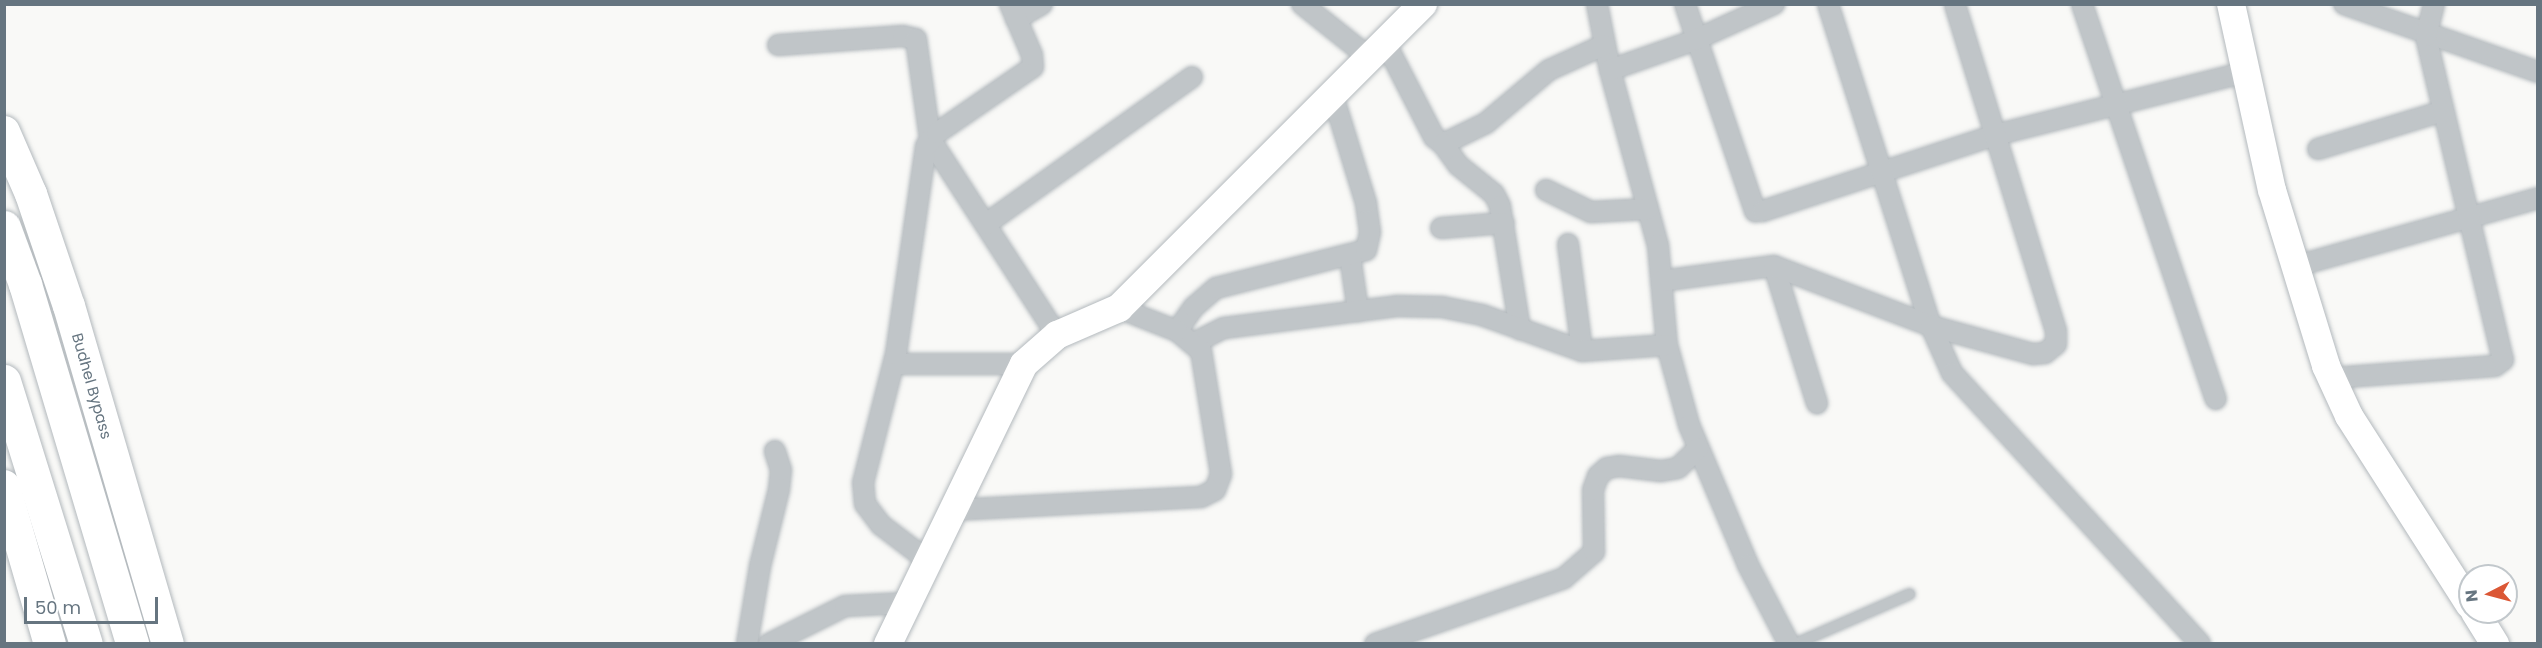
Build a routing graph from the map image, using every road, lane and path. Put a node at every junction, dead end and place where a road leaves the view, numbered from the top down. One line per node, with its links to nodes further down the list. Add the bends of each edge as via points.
1 (1042, 4): 13 (street)
2 (1302, 4): 18 (street)
3 (1423, 4): 18 (street)
4 (1597, 4): 17 (street)
5 (1685, 4): 15 (street)
6 (1774, 4): 15 (street)
7 (1828, 4): 31 (street)
8 (1955, 4): 27 (street)
9 (2082, 4): 24 (street)
10 (2231, 4): 20 (street)
11 (2344, 4): 14 (street)
12 (2434, 4): 14 (street)
13 (1013, 12): 28 (street, via 1032,55 1033,67)
14 (2426, 33): 21 (street); 25 (street)
15 (1695, 40): 19 (street); 31 (street, via 1755,211 1763,212)
16 (778, 45): 28 (street, via 912,37 918,45)
17 (1604, 45): 19 (street); 29 (street, via 1549,70 1486,123)
18 (1378, 51): 23 (street); 29 (street, via 1434,137)
19 (1610, 70): 34 (street)
20 (2245, 72): 24 (street); 43 (street)
21 (2538, 72)
22 (1192, 77): 37 (street)
23 (1333, 96): 41 (street, via 1371,232 1366,250); 45 (street)
24 (2115, 103): 27 (street); 58 (street)
25 (2443, 111): 30 (street); 35 (street)
26 (4, 132): 72 (main road, Budhel Bypass, via 31,194 69,306)
27 (1995, 135): 31 (street); 47 (street, via 2056,331 2056,344 2045,353 2033,354)
28 (930, 139): 37 (street); 54 (street, via 924,156)
29 (1443, 144): 36 (street, via 1458,165 1494,194)
30 (2318, 149)
31 (1882, 171): 47 (street)
32 (1545, 190): 34 (street, via 1591,212)
33 (2538, 198): 35 (street)
34 (1648, 209): 44 (street, via 1660,258)
35 (2468, 218): 43 (street); 56 (street, via 2502,362 2495,366)
36 (1504, 223): 39 (street); 48 (street)
37 (986, 224): 50 (street)
38 (4, 228): 71 (highway, via 25,284)
39 (1441, 228)
40 (1568, 244): 53 (street)
41 (1350, 256): 46 (street); 49 (street, via 1235,280 1216,288 1194,307)
42 (1774, 266): 44 (street); 47 (street); 59 (street)
43 (2293, 267): 56 (street)
44 (1661, 281): 52 (street)
45 (1119, 308): 49 (street); 50 (street)
46 (1358, 311): 48 (street, via 1397,306 1442,307 1482,315); 51 (street, via 1224,328)
47 (1931, 326): 79 (street, via 1952,373 1975,401)
48 (1520, 330): 53 (street)
49 (1177, 331): 51 (street)
50 (1056, 335): 55 (street)
51 (1196, 342): 63 (street, via 1202,351 1209,384 1220,463 1215,490 1201,497)
52 (1667, 345): 53 (street); 60 (street)
53 (1581, 351)
54 (894, 364): 55 (street); 64 (street, via 865,470 863,496 881,525)
55 (1024, 364): 63 (street)
56 (2332, 378): 65 (street, via 2349,416)
57 (4, 381): 70 (highway)
58 (2216, 399)
59 (1817, 403)
60 (1698, 449): 76 (street, via 1678,468 1662,471 1619,466 1607,468 1598,476 1593,490 1594,552 1564,578); 77 (street, via 1764,599)
61 (775, 451): 73 (street, via 781,470 779,489 760,566)
62 (4, 486): 69 (main road)
63 (953, 510): 64 (street)
64 (927, 560): 67 (street)
65 (2458, 586)
66 (1910, 594): 78 (lane)
67 (905, 603): 74 (street, via 845,606); 75 (street)
68 (2482, 624): 80 (street)
69 (50, 644)
70 (86, 644)
71 (132, 644)
72 (168, 644)
73 (747, 644)
74 (769, 644)
75 (888, 644)
76 (1375, 644)
77 (1789, 644)
78 (1795, 644)
79 (2200, 644)
80 (2495, 644)

